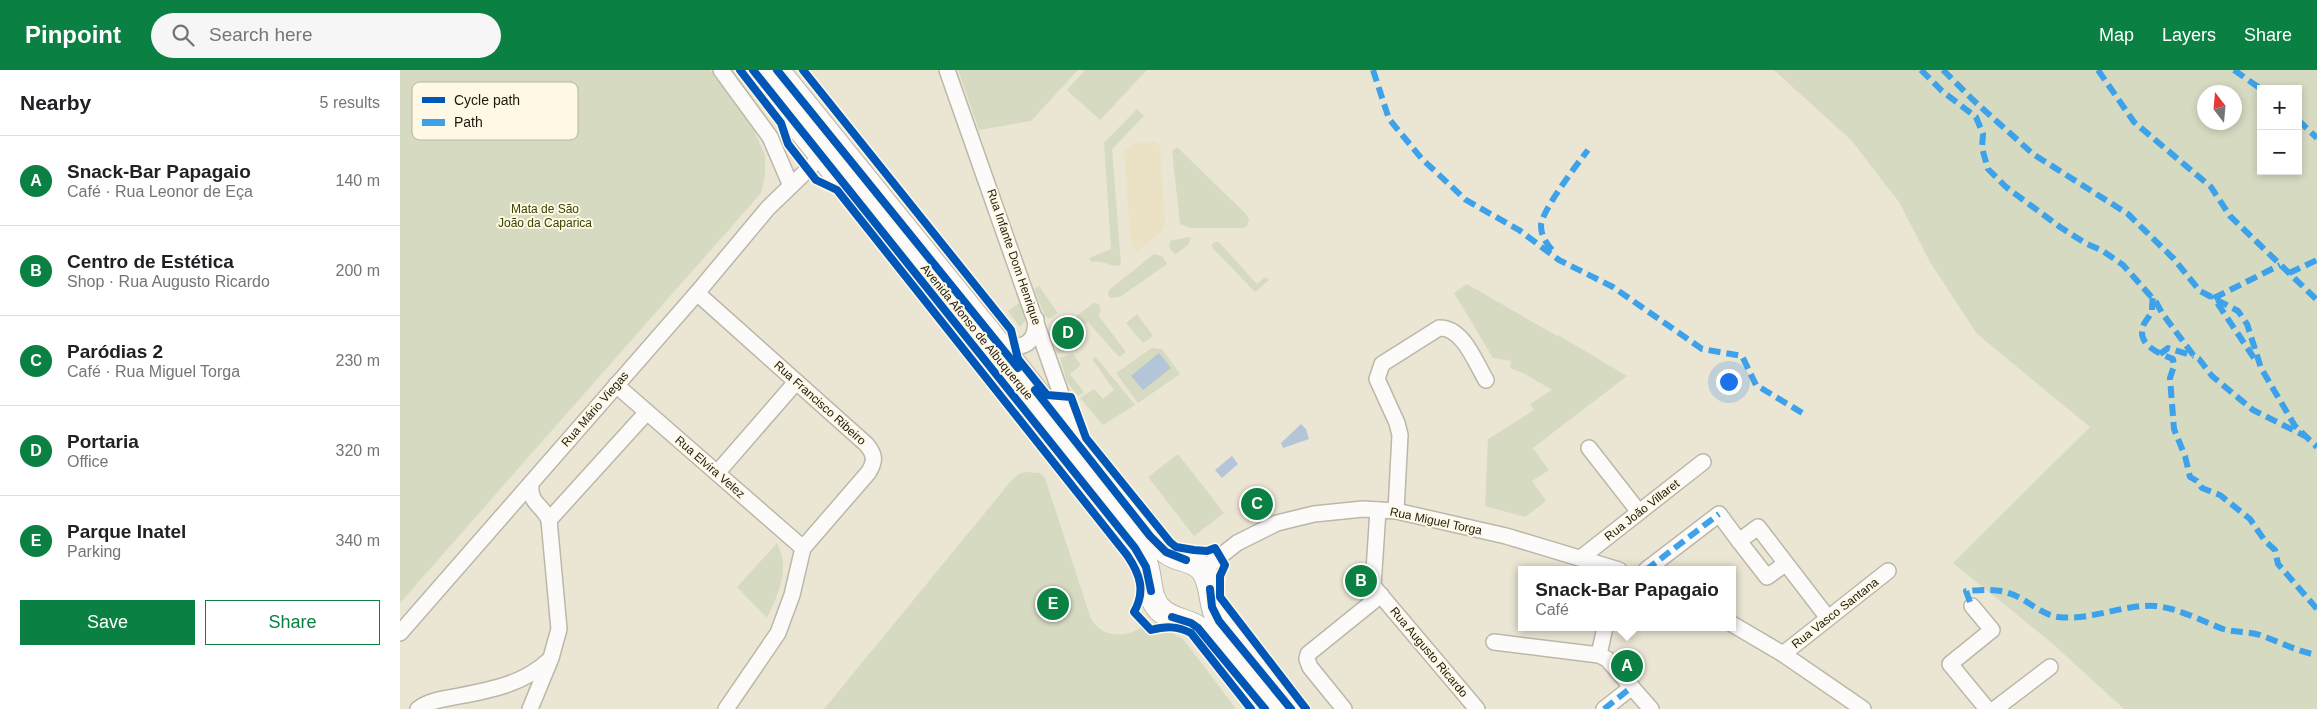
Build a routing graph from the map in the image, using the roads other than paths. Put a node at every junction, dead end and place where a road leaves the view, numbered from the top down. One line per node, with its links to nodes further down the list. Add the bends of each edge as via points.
1 (721, 70): 6 (street, via 770,137)
2 (753, 70): 5 (main road, Avenida Afonso de Albuquerque)
3 (777, 70): 9 (main road, Avenida Afonso de Albuquerque)
4 (947, 70): 8 (street, Rua Infante Dom Henrique)
5 (822, 156): 6 (street, Rua Mário Viegas); 31 (main road, Avenida Afonso de Albuquerque, via 1135,548 1145,562)
6 (791, 186): 7 (street, Rua Mário Viegas, via 768,208)
7 (697, 293): 11 (street, Rua Francisco Ribeiro); 12 (street, Rua Mário Viegas)
8 (1036, 317): 9 (street, via 1036,332 1029,342); 14 (street, Rua Infante Dom Henrique)
9 (1001, 347): 14 (main road, Avenida Afonso de Albuquerque)
10 (1486, 380): 20 (street, via 1458,334 1445,328 1439,328 1382,364 1377,379 1400,435)
11 (796, 382): 17 (street); 24 (street, Rua Francisco Ribeiro, via 866,444 874,459 868,473)
12 (616, 385): 13 (street, Rua Elvira Velez); 18 (street, Rua Mário Viegas)
13 (647, 412): 17 (street, Rua Elvira Velez); 22 (street)
14 (1078, 444): 30 (main road, Avenida Afonso de Albuquerque, via 1154,540 1166,552)
15 (1589, 448): 21 (street)
16 (1702, 462): 21 (street, Rua João Villaret)
17 (717, 472): 24 (street, Rua Elvira Velez)
18 (531, 484): 22 (street, via 533,500); 38 (street, Rua Mário Viegas)
19 (1378, 510): 20 (street, Rua Miguel Torga); 30 (street, Rua Miguel Torga, via 1314,514 1286,520 1237,543); 32 (street, Rua Augusto Ricardo, via 1373,586)
20 (1396, 510): 25 (street, Rua Miguel Torga)
21 (1639, 512): 25 (street, Rua João Villaret)
22 (549, 520): 42 (street, via 559,614)
23 (1739, 541): 26 (street, via 1767,577); 26 (street, via 1758,527); 28 (street, via 1719,514)
24 (803, 548): 47 (street, Rua Francisco Ribeiro, via 792,595 778,633)
25 (1582, 557): 27 (street, Rua Miguel Torga)
26 (1785, 564): 35 (street)
27 (1608, 566)
28 (1651, 566)
29 (1888, 572): 35 (street, Rua Vasco Santana)
30 (1199, 573): 31 (main road, via 1176,559 1154,575); 34 (main road, via 1208,599 1197,612 1181,618); 49 (main road, via 1219,621)
31 (1151, 591): 34 (main road, Avenida Afonso de Albuquerque, via 1157,606)
32 (1381, 595): 50 (street, Rua Augusto Ricardo, via 1308,654 1306,659); 51 (street, Rua Augusto Ricardo)
33 (1972, 606): 55 (street, via 1992,630 1950,664)
34 (1172, 617): 48 (main road, Avenida Afonso de Albuquerque, via 1198,628)
35 (1828, 618): 40 (street, Rua Vasco Santana)
36 (1736, 626): 40 (street)
37 (1604, 631): 41 (street)
38 (400, 633)
39 (1494, 642): 41 (street)
40 (1783, 654): 54 (street)
41 (1599, 655): 44 (street)
42 (552, 658): 45 (street, via 539,669 506,686 434,701); 46 (street)
43 (2050, 667): 56 (street)
44 (1632, 687): 52 (street); 53 (street)
45 (418, 709)
46 (530, 709)
47 (726, 709)
48 (1265, 709)
49 (1292, 709)
50 (1344, 709)
51 (1477, 709)
52 (1604, 709)
53 (1651, 709)
54 (1863, 709)
55 (1988, 709)
56 (1995, 709)

